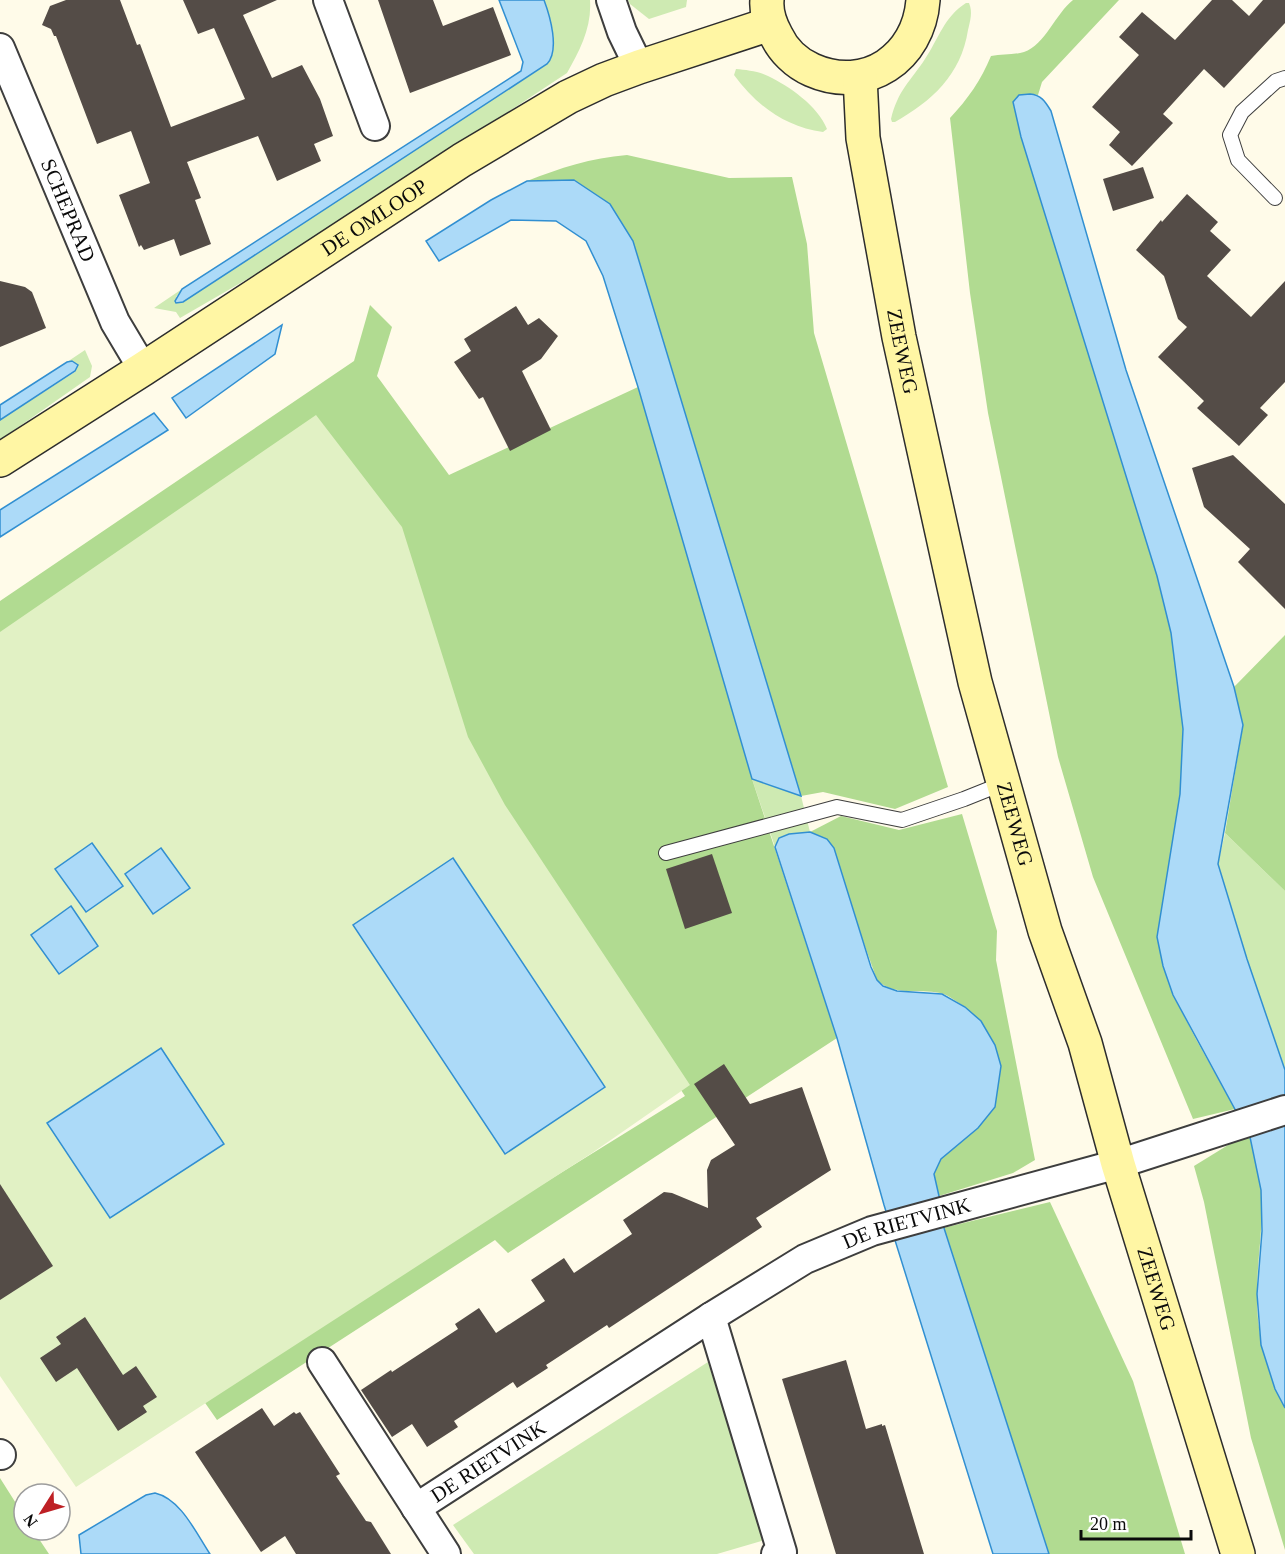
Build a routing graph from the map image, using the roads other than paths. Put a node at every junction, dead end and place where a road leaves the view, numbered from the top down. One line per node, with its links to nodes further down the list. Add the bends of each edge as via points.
1 (328, 0): 10 (street)
2 (611, 0): 6 (street)
3 (923, 0): 7 (street, via 916,32 907,48 878,71)
4 (769, 12): 6 (street, DE OMLOOP); 7 (street, via 779,41 790,56 823,75)
5 (0, 48): 9 (street, SCHEPRAD)
6 (639, 67): 12 (street, DE OMLOOP, via 568,97 462,160)
7 (860, 76): 14 (street, ZEEWEG, via 863,138 899,337 975,682)
8 (1285, 78): 11 (lane, via 1276,81 1242,112 1230,135 1238,160)
9 (6, 81): 12 (street, SCHEPRAD, via 114,322)
10 (375, 126)
11 (1275, 198)
12 (143, 369): 13 (street, DE OMLOOP)
13 (0, 460)
14 (1004, 783): 15 (lane, via 902,820 837,807); 17 (street, ZEEWEG, via 1045,931 1085,1043)
15 (666, 853)
16 (1285, 1110): 17 (street, DE RIETVINK)
17 (1118, 1164): 18 (street, DE RIETVINK, via 872,1231 805,1259); 23 (street, ZEEWEG)
18 (711, 1317): 20 (street, DE RIETVINK); 21 (street)
19 (322, 1362): 20 (street, DE RIETVINK)
20 (416, 1508): 22 (street, DE RIETVINK)
21 (780, 1553)
22 (446, 1554)
23 (1238, 1554)

